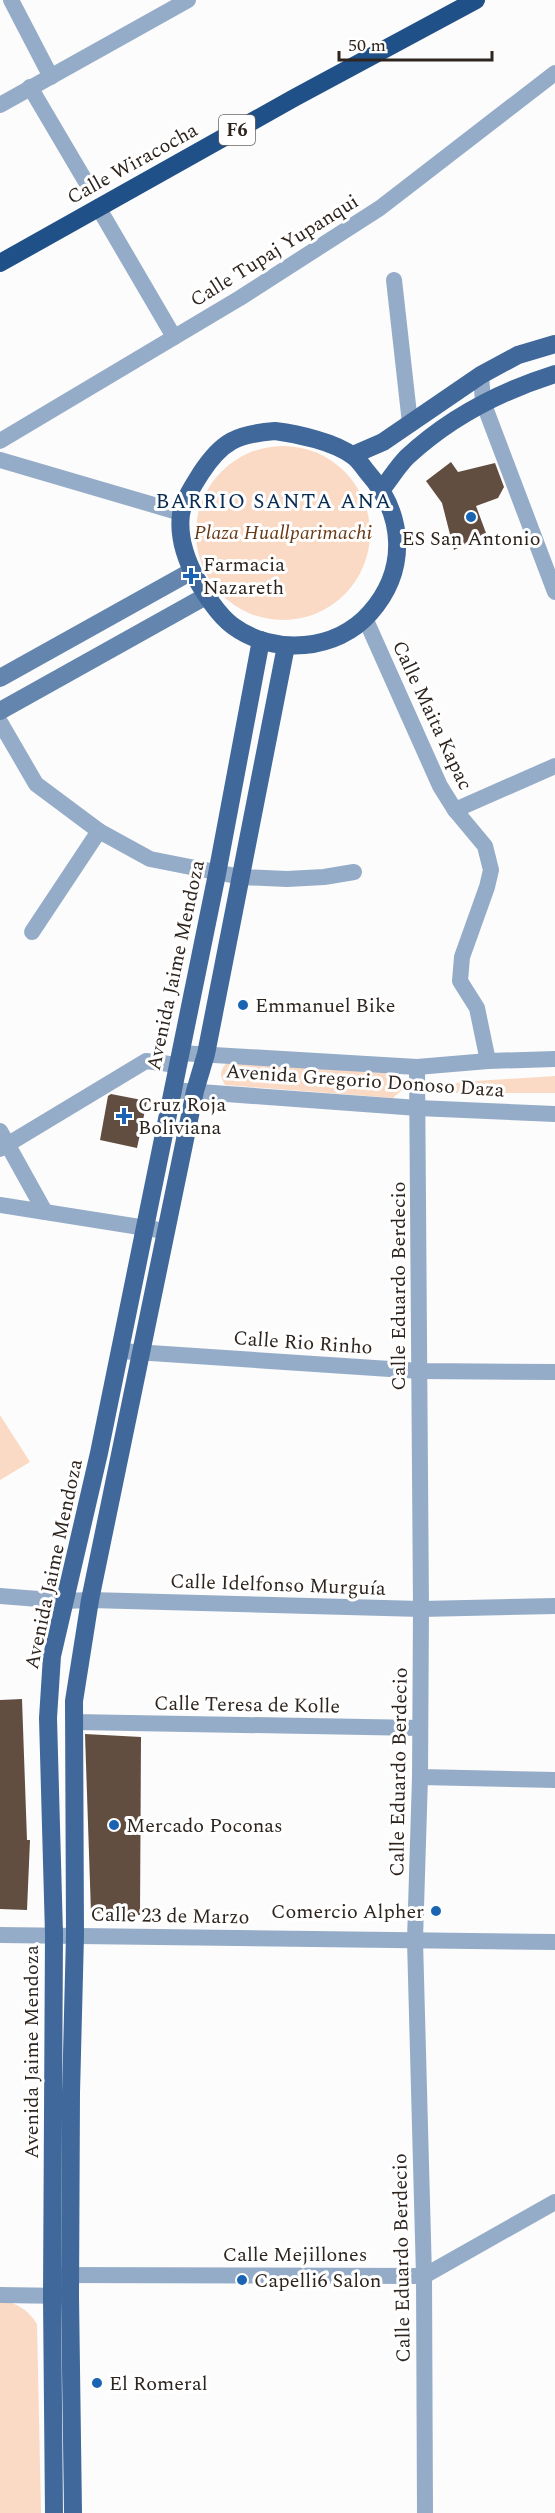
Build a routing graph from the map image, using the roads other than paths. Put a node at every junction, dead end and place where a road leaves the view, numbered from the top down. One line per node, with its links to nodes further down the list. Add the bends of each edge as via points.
1 (11, 0): 5 (street)
2 (188, 0): 5 (street)
3 (476, 0): 9 (highway, Calle Wiracocha / F6)
4 (555, 73): 12 (street, Calle Tupaj Yupanqui, via 380,208)
5 (51, 77): 6 (street)
6 (30, 87): 7 (street); 8 (street)
7 (0, 105)
8 (86, 182)
9 (98, 207): 10 (highway, Calle Wiracocha / F6); 12 (street)
10 (0, 263)
11 (394, 280): 17 (street)
12 (174, 337): 18 (street, Calle Tupaj Yupanqui)
13 (555, 344): 15 (main road, via 518,355)
14 (555, 374): 16 (main road)
15 (481, 375): 16 (street); 17 (main road)
16 (483, 402): 21 (main road, via 406,457); 24 (street)
17 (410, 423): 19 (main road, via 383,442)
18 (0, 441)
19 (352, 455): 21 (main road); 22 (main road, via 311,437 276,431 231,440 210,460 187,497)
20 (0, 460): 22 (street)
21 (382, 489): 26 (main road, via 397,528 396,563 390,584)
22 (182, 513): 23 (main road, via 183,545)
23 (192, 571): 25 (main road); 29 (main road)
24 (555, 592)
25 (207, 596): 27 (main road, via 232,626); 30 (main road)
26 (365, 618): 28 (main road, via 342,635 315,644); 33 (street, Calle Maita Kapac, via 440,786)
27 (261, 640): 28 (main road); 36 (main road, Avenida Jaime Mendoza)
28 (286, 646): 37 (main road, Avenida Jaime Mendoza)
29 (0, 678)
30 (0, 711)
31 (0, 722): 34 (street, via 36,784)
32 (555, 766): 33 (street)
33 (455, 810): 42 (street, Calle Maita Kapac, via 485,846 491,870 462,957 460,981 477,1008)
34 (99, 831): 36 (street, via 150,859); 38 (street)
35 (354, 872): 37 (street, via 287,879)
36 (217, 874): 37 (street); 40 (main road, Avenida Jaime Mendoza)
37 (241, 877): 39 (main road, Avenida Jaime Mendoza)
38 (32, 932)
39 (206, 1054): 40 (street, Avenida Gregorio Donoso Daza); 43 (street, Avenida Gregorio Donoso Daza); 45 (main road, Avenida Jaime Mendoza)
40 (179, 1059): 44 (main road, Avenida Jaime Mendoza); 48 (street, Avenida Gregorio Donoso Daza, via 146,1061)
41 (555, 1059): 42 (street, Avenida Gregorio Donoso Daza)
42 (488, 1060): 43 (street, Avenida Gregorio Donoso Daza)
43 (417, 1067): 46 (street, Calle Eduardo Berdecio)
44 (172, 1090): 45 (street, Avenida Gregorio Donoso Daza); 51 (main road, Avenida Jaime Mendoza)
45 (195, 1091): 46 (street, Avenida Gregorio Donoso Daza); 52 (main road, Avenida Jaime Mendoza)
46 (418, 1108): 47 (street, Avenida Gregorio Donoso Daza); 55 (street, Calle Eduardo Berdecio)
47 (555, 1114)
48 (2, 1141): 50 (street)
49 (0, 1205): 50 (street)
50 (45, 1212): 51 (street)
51 (144, 1228): 52 (street); 53 (main road, Avenida Jaime Mendoza)
52 (165, 1231): 54 (main road, Avenida Jaime Mendoza)
53 (120, 1351): 54 (street, Calle Rio Rinho); 59 (main road, Avenida Jaime Mendoza)
54 (139, 1353): 55 (street, Calle Rio Rinho); 58 (main road, Avenida Jaime Mendoza)
55 (420, 1371): 56 (street, Calle Rio Rinho); 61 (street, Calle Eduardo Berdecio)
56 (555, 1372)
57 (2, 1593): 59 (street, Calle Idelfonso Murguía)
58 (90, 1600): 59 (street, Calle Idelfonso Murguía); 61 (street, Calle Idelfonso Murguía); 62 (main road, Avenida Jaime Mendoza)
59 (64, 1601): 66 (main road, Avenida Jaime Mendoza, via 52,1656 48,1718)
60 (555, 1606): 61 (street, Calle Idelfonso Murguía)
61 (421, 1610): 63 (street, Calle Eduardo Berdecio)
62 (74, 1722): 63 (street, Calle Teresa de Kolle); 68 (main road, Avenida Jaime Mendoza)
63 (420, 1728): 64 (street, Calle Eduardo Berdecio)
64 (420, 1778): 65 (street); 69 (street, Calle Eduardo Berdecio)
65 (555, 1780)
66 (54, 1934): 67 (street, Calle 23 de Marzo); 68 (street, Calle 23 de Marzo); 72 (main road, Avenida Jaime Mendoza)
67 (0, 1935)
68 (75, 1935): 69 (street, Calle 23 de Marzo); 72 (main road, Avenida Jaime Mendoza)
69 (415, 1940): 70 (street, Calle 23 de Marzo); 73 (street, Calle Eduardo Berdecio)
70 (555, 1942)
71 (555, 2202): 73 (street, Calle Mejillones)
72 (61, 2275): 73 (street, Calle Mejillones); 75 (main road, Avenida Jaime Mendoza)
73 (424, 2276): 78 (street, Calle Eduardo Berdecio)
74 (0, 2295): 75 (street)
75 (61, 2296): 76 (main road, Avenida Jaime Mendoza); 77 (main road, Avenida Jaime Mendoza)
76 (54, 2513)
77 (73, 2513)
78 (425, 2513)

